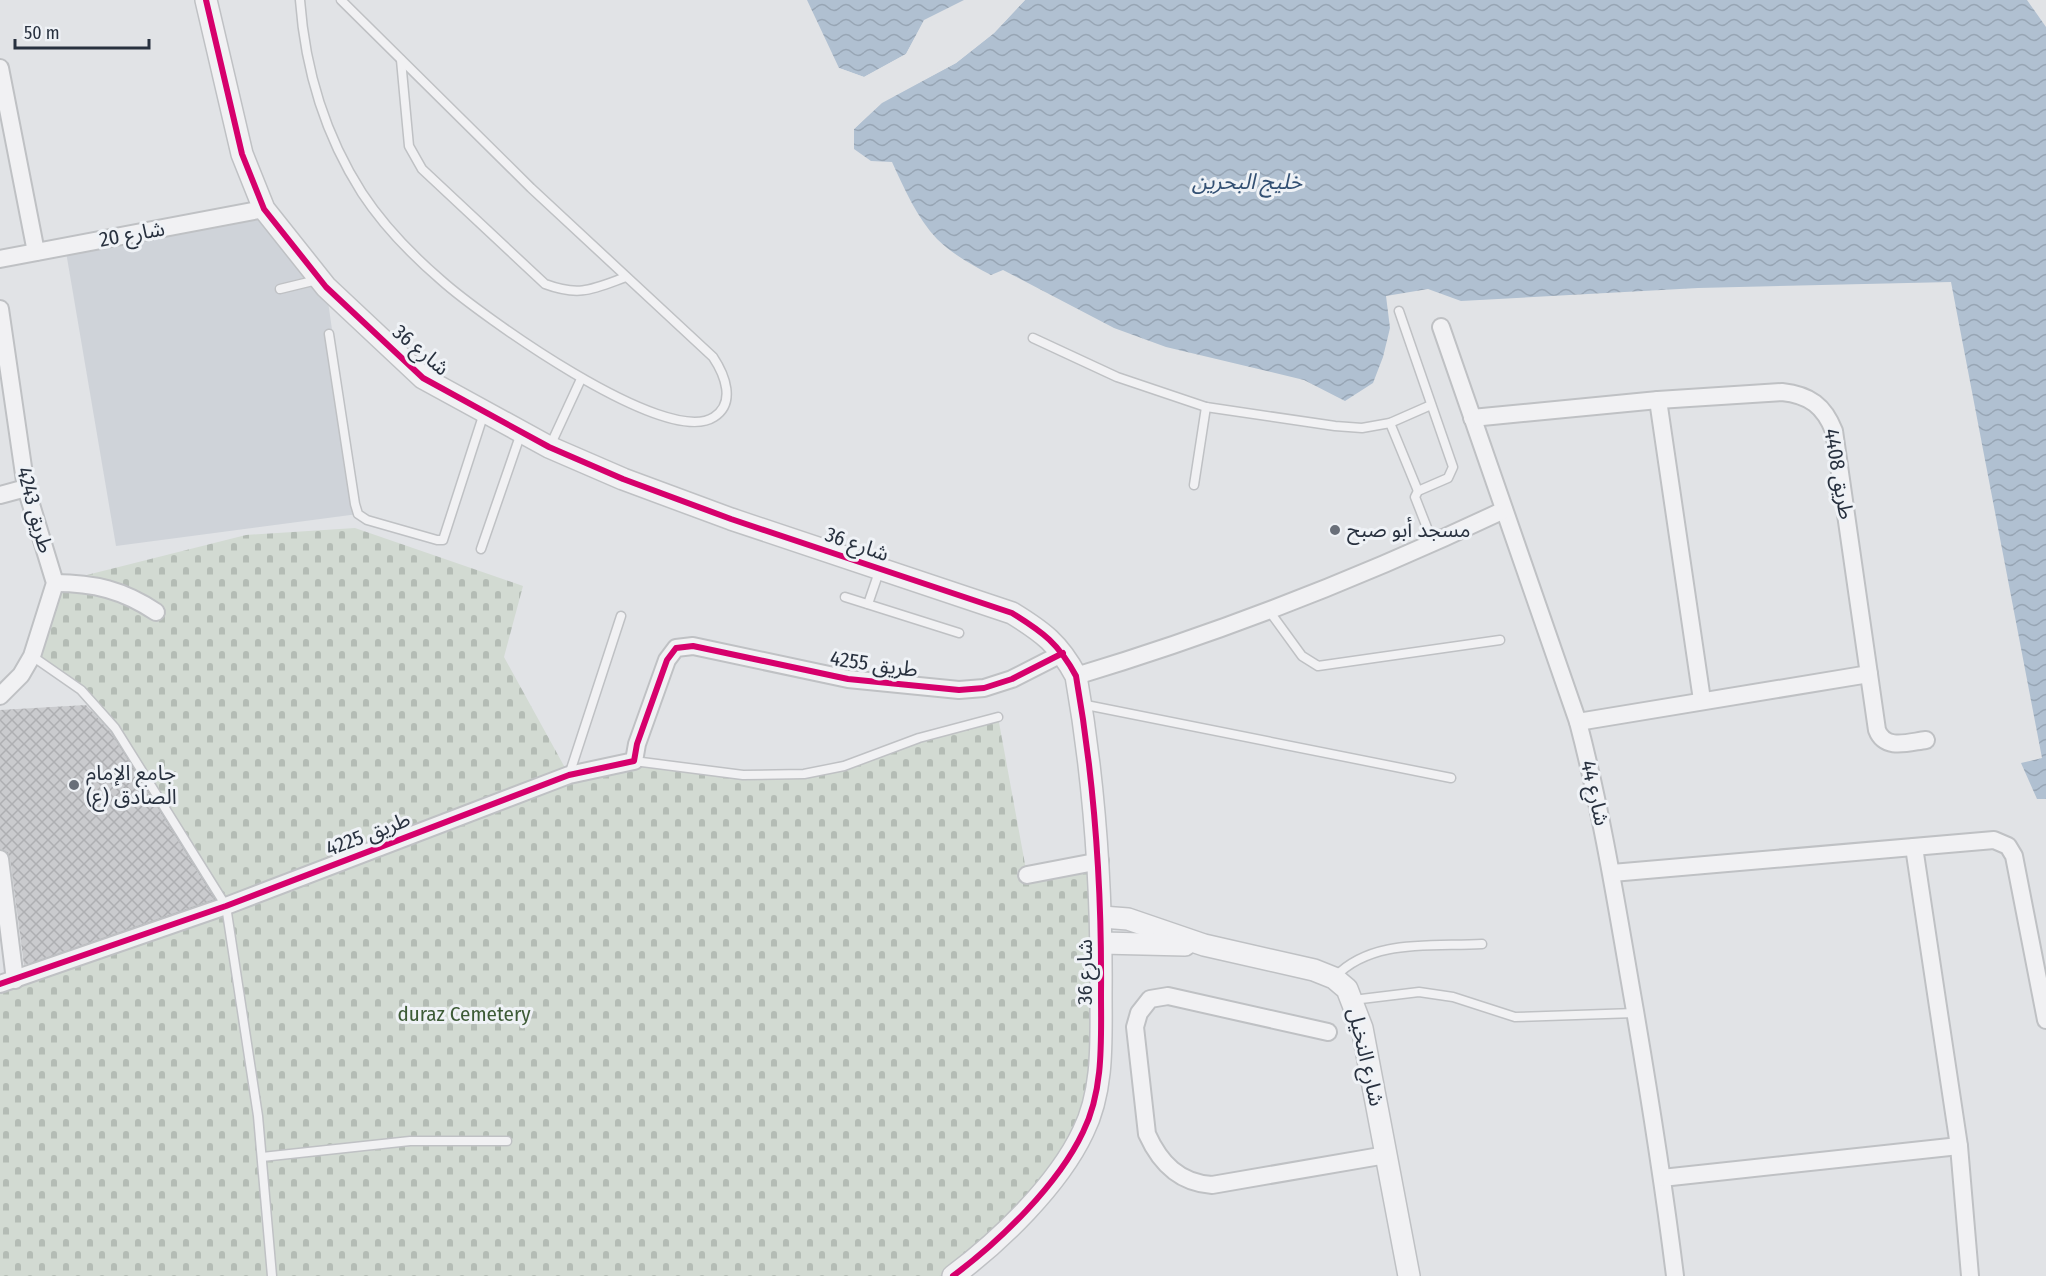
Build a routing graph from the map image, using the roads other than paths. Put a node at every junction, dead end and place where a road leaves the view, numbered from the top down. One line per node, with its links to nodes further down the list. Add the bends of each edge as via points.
1 (206, 0): 6 (street, شارع 36, via 242,154)
2 (300, 0): 17 (lane, via 316,93 342,158 364,195 387,226 441,281)
3 (341, 0): 4 (lane)
4 (401, 60): 9 (lane); 9 (lane, via 409,146 423,169 545,284 567,292 578,291)
5 (0, 73): 7 (street)
6 (264, 209): 7 (street, شارع 20); 10 (street, شارع 36)
7 (36, 252): 8 (street, شارع 20)
8 (0, 259)
9 (626, 276): 17 (lane, via 713,357 724,378 726,402 711,419 692,422 632,405)
10 (320, 279): 11 (lane); 21 (street, شارع 36, via 423,378)
11 (280, 289)
12 (0, 309): 27 (street, طريق 4243)
13 (1399, 311): 19 (lane)
14 (1442, 327): 22 (street, شارع 44)
15 (329, 334): 21 (lane, via 355,504 358,514 367,520 443,540)
16 (1033, 338): 20 (lane, via 1117,377)
17 (581, 379): 25 (lane)
18 (1658, 400): 22 (street, طريق 4408); 44 (street, طريق 4408, via 1782,392 1800,394 1816,402 1828,415 1834,431); 47 (street)
19 (1431, 405): 23 (lane); 28 (lane, via 1452,471 1448,478)
20 (1206, 407): 23 (lane, via 1348,428); 26 (lane)
21 (484, 413): 24 (street, شارع 36)
22 (1472, 418): 30 (street, شارع 44)
23 (1390, 423): 28 (lane)
24 (521, 433): 25 (street, شارع 36); 32 (lane)
25 (549, 447): 33 (street, شارع 36, via 731,519)
26 (1194, 485)
27 (26, 488): 29 (street); 34 (street, طريق 4243)
28 (1418, 491): 31 (lane, via 1416,501)
29 (0, 495)
30 (1504, 510): 31 (street); 50 (street, شارع 44)
31 (1433, 543): 38 (street)
32 (481, 549)
33 (880, 569): 36 (lane); 42 (street, شارع 36, via 1012,613 1046,635)
34 (55, 583): 37 (street, via 111,588); 43 (street, طريق 4243)
35 (845, 597): 36 (lane)
36 (868, 604): 40 (lane)
37 (156, 612)
38 (1270, 612): 41 (lane, via 1302,656 1318,666); 45 (street)
39 (621, 616): 53 (lane)
40 (958, 633)
41 (1500, 640)
42 (1063, 653): 45 (street, شارع 36); 52 (street, طريق 4255, via 984,688 959,690 848,679 693,646 676,648 667,660)
43 (32, 656): 46 (street, طريق 4243, via 21,675); 60 (lane, via 81,690 115,728)
44 (1869, 674): 47 (street); 51 (street, طريق 4408, via 1882,740 1891,744)
45 (1076, 676): 48 (street, شارع 36)
46 (0, 696)
47 (1702, 700): 50 (street)
48 (1081, 704): 54 (lane); 57 (street, شارع 36)
49 (998, 717): 52 (lane, via 919,738 844,766 804,774 743,775)
50 (1578, 722): 58 (street, شارع 44)
51 (1926, 740)
52 (634, 761): 53 (street, طريق 4225)
53 (568, 775): 60 (street, طريق 4225)
54 (1451, 778)
55 (1914, 847): 58 (street); 69 (street, via 1994,840 2012,850); 72 (street)
56 (0, 859): 66 (street)
57 (1100, 861): 59 (street); 61 (street, شارع 36)
58 (1612, 873): 68 (street, شارع 44)
59 (1027, 875)
60 (226, 906): 66 (street, طريق 4225); 74 (lane)
61 (1102, 917): 62 (street, شارع 36); 64 (street, via 1140,922)
62 (1102, 943): 64 (street); 77 (street, شارع 36, via 1101,1059 1084,1131 1054,1181)
63 (1482, 944): 65 (lane, via 1383,949 1351,962)
64 (1204, 945): 65 (street, via 1288,963)
65 (1334, 978): 67 (street, شارع النخيل, via 1347,988)
66 (7, 982)
67 (1353, 1000): 68 (lane, via 1419,992 1454,997 1515,1017); 73 (street, شارع النخيل)
68 (1635, 1013): 75 (street, شارع 44)
69 (2046, 1020)
70 (1328, 1032): 73 (street, via 1168,996 1150,999 1139,1013 1135,1027 1147,1134 1163,1164 1188,1180 1212,1185)
71 (507, 1141): 74 (lane, via 410,1141)
72 (1959, 1146): 75 (street); 80 (street)
73 (1386, 1155): 78 (street, شارع النخيل)
74 (262, 1157): 76 (lane)
75 (1662, 1178): 79 (street, شارع 44)
76 (272, 1276)
77 (953, 1276)
78 (1408, 1276)
79 (1675, 1276)
80 (1970, 1276)

